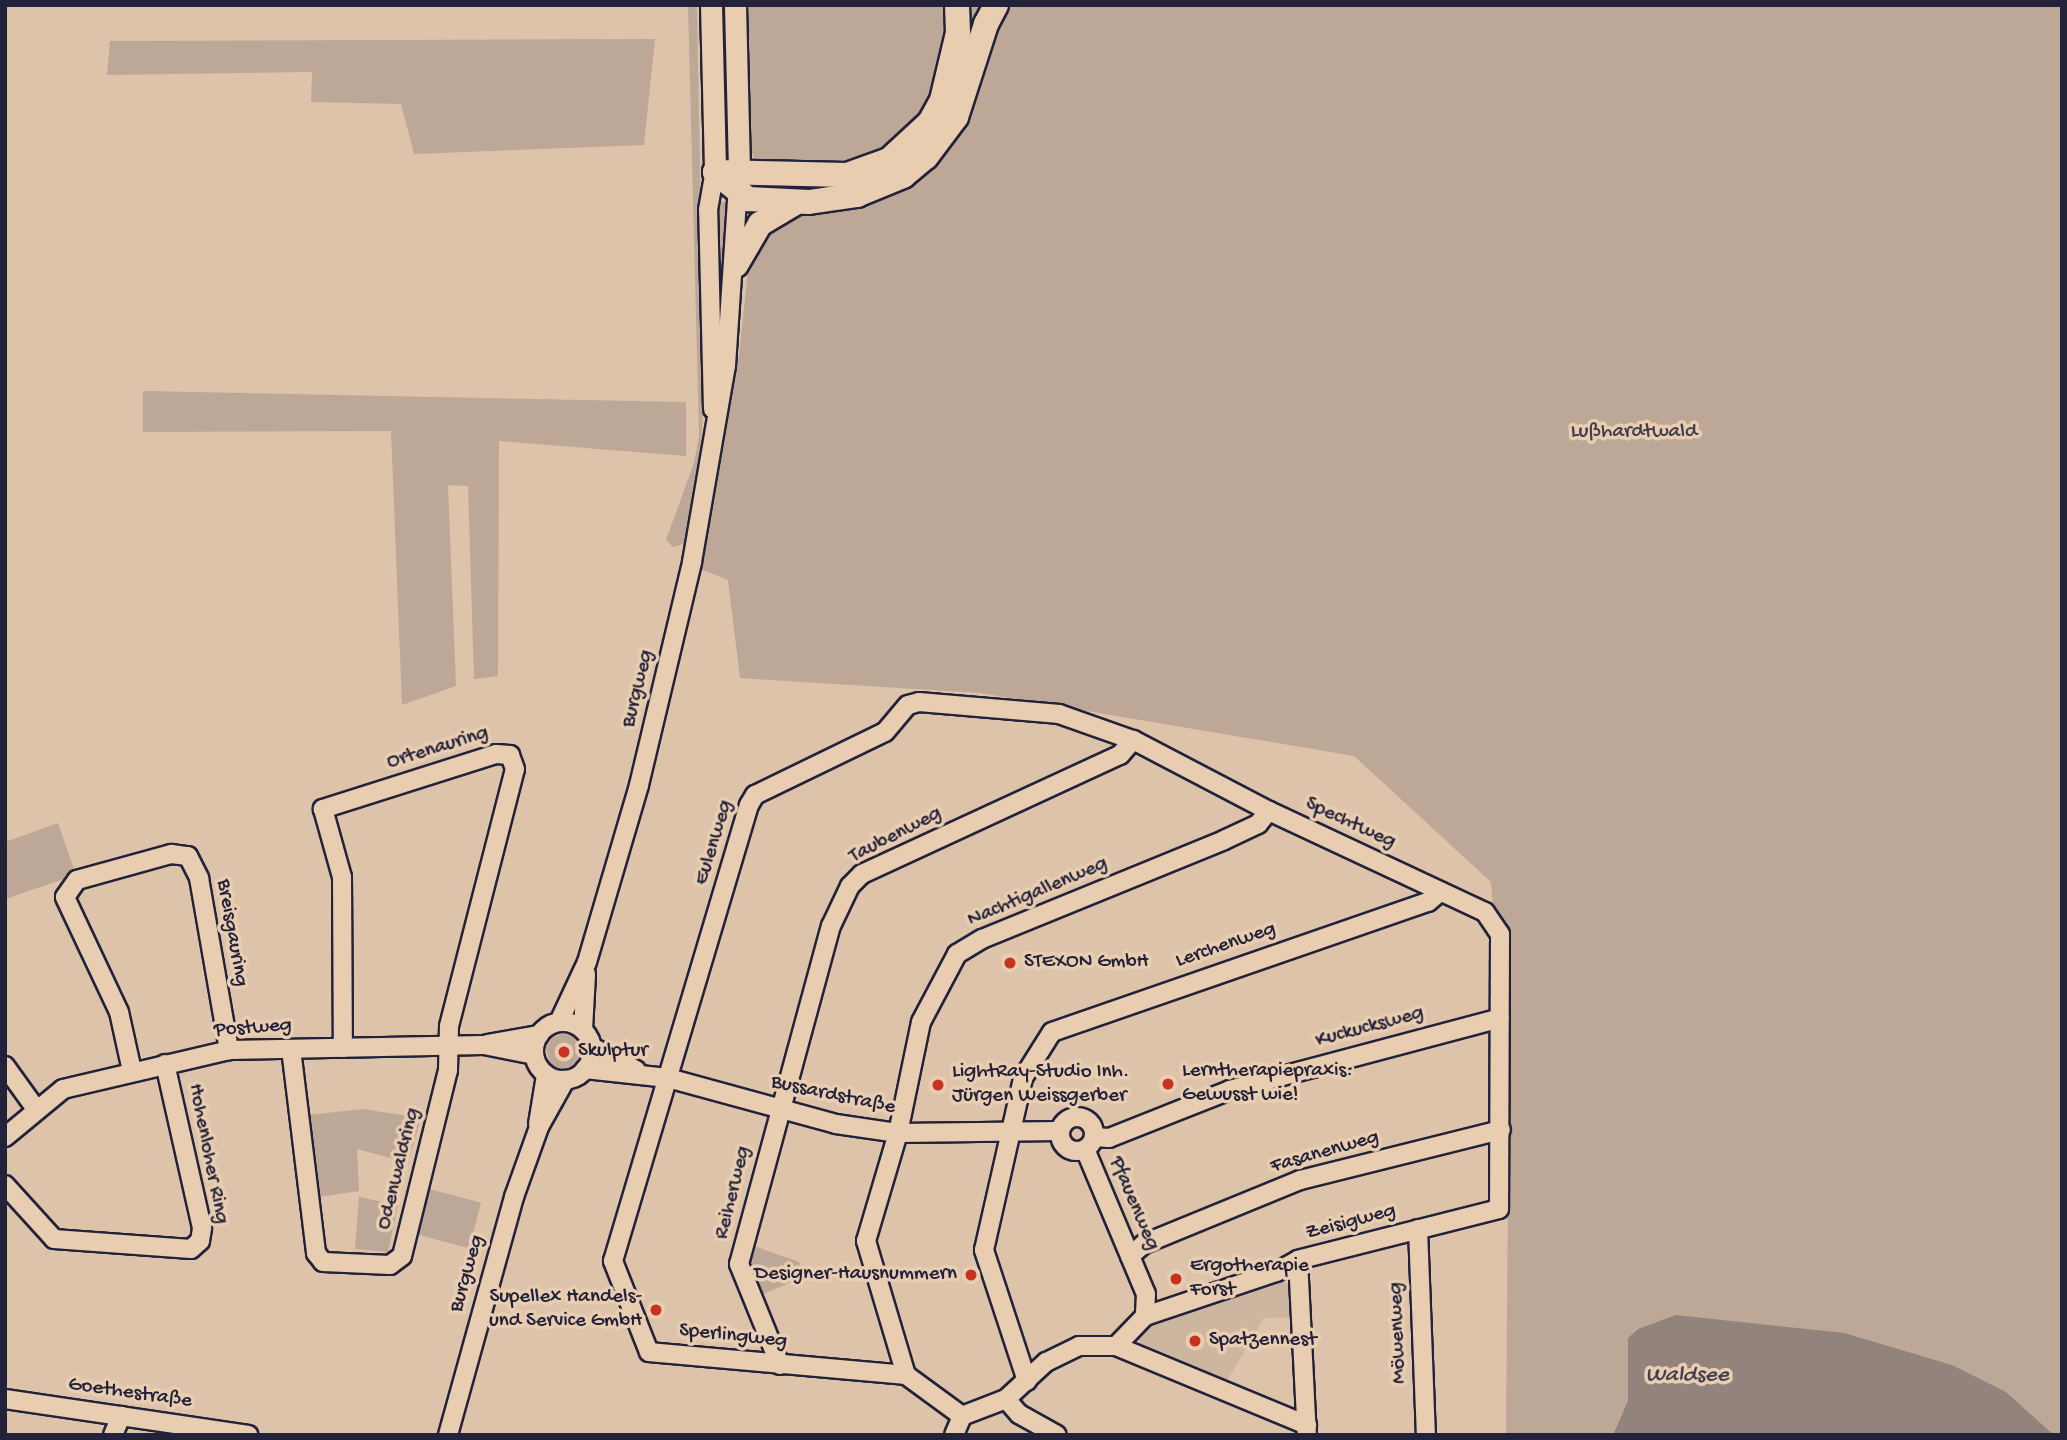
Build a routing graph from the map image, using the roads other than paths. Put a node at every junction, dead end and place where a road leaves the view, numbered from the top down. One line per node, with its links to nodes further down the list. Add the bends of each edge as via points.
1 (711, 5): 5 (main road)
2 (735, 5): 5 (main road)
3 (957, 5): 5 (highway, via 958,33 942,100 930,122 900,151 875,167 846,175)
4 (996, 5): 6 (highway, via 956,117 926,157 878,188 831,200)
5 (731, 179): 6 (highway, via 759,200); 7 (street, Burgweg); 8 (street, Burgweg, via 708,210 710,382)
6 (799, 201): 7 (highway, via 760,224)
7 (736, 265): 8 (street, Burgweg)
8 (715, 423): 13 (street, Burgweg, via 670,661)
9 (908, 705): 10 (street, Spechtweg, via 1059,714); 31 (street, Eulenweg, via 885,732 755,795)
10 (1133, 740): 11 (street, Spechtweg); 33 (street, Taubenweg, via 1120,755 862,874 850,886 831,926)
11 (1269, 811): 12 (street, Spechtweg); 38 (street, Nachtigallenweg, via 1258,824 1224,840 982,939 957,954 921,1022)
12 (1440, 892): 14 (street, Spechtweg, via 1494,920 1500,934); 39 (street, Lerchenweg, via 1428,902 1052,1032 1023,1078)
13 (587, 962): 15 (street, Burgweg); 16 (street, Burgweg)
14 (1500, 1018): 36 (street, Spechtweg); 41 (street, Kuckucksweg, via 1230,1090)
15 (559, 1022): 16 (street); 17 (street)
16 (583, 1030): 20 (street)
17 (539, 1035): 18 (street, Postweg); 24 (street)
18 (484, 1045): 19 (street, Postweg); 24 (street, Postweg)
19 (447, 1047): 21 (street, Postweg); 21 (street, Ortenauring, via 515,769 514,760 504,752 323,808 342,877); 22 (street, Odenwaldring, via 448,1070 402,1256 390,1265 323,1262 316,1253)
20 (592, 1047): 27 (street); 29 (street, Bussardstraße)
21 (344, 1048): 22 (street, Postweg)
22 (291, 1049): 23 (street, Postweg)
23 (229, 1051): 25 (street, Postweg); 28 (street, Breisgauring, via 199,878 188,856 171,854 77,880 65,897 119,1012)
24 (534, 1055): 30 (street)
25 (165, 1064): 28 (street, Postweg); 42 (street, Hohenloher Ring, via 202,1228 200,1241 191,1249 54,1239)
26 (5, 1066): 34 (street)
27 (585, 1069): 29 (street, Bussardstraße); 32 (street)
28 (132, 1071): 34 (street, Postweg, via 63,1089)
29 (643, 1073): 31 (street, Bussardstraße)
30 (546, 1075): 32 (street); 35 (street, Burgweg)
31 (668, 1078): 33 (street, Bussardstraße); 49 (street, Sperlingweg, via 613,1261 649,1352)
32 (565, 1080): 35 (street, Burgweg)
33 (779, 1108): 38 (street, Bussardstraße, via 836,1124); 49 (street, Reiherweg, via 739,1264)
34 (36, 1109): 40 (street, Postweg)
35 (539, 1127): 59 (street, Burgweg, via 495,1257)
36 (1502, 1130): 43 (street, Spechtweg); 45 (street, Fasanenweg, via 1300,1180 1144,1244)
37 (1060, 1131): 39 (street, Bussardstraße); 41 (street, via 1069,1150); 41 (street, via 1071,1118 1083,1118 1092,1125)
38 (898, 1133): 39 (street, Bussardstraße); 50 (street, Nachtigallenweg, via 866,1241)
39 (1008, 1134): 51 (street, Lerchenweg, via 984,1250)
40 (5, 1137)
41 (1090, 1143): 45 (street, Pfauenweg)
42 (5, 1185)
43 (1499, 1209): 44 (street, Zeisigweg)
44 (1418, 1229): 46 (street, Zeisigweg); 62 (street, Möwenweg)
45 (1130, 1256): 47 (street, Pfauenweg, via 1146,1294)
46 (1298, 1260): 47 (street, Zeisigweg, via 1276,1272); 56 (street)
47 (1145, 1316): 48 (street, Zeisigweg)
48 (1116, 1346): 51 (street, via 1079,1346 1046,1362); 56 (street)
49 (780, 1365): 50 (street, Sperlingweg)
50 (906, 1376): 55 (street)
51 (1027, 1381): 53 (street)
52 (5, 1399): 54 (street, Goethestraße)
53 (1006, 1399): 55 (street); 61 (street, via 1019,1415)
54 (121, 1416): 57 (street); 58 (street, Goethestraße)
55 (962, 1416): 60 (street)
56 (1307, 1430)
57 (113, 1435)
58 (248, 1435)
59 (448, 1435)
60 (954, 1435)
61 (1057, 1435)
62 (1426, 1435)

